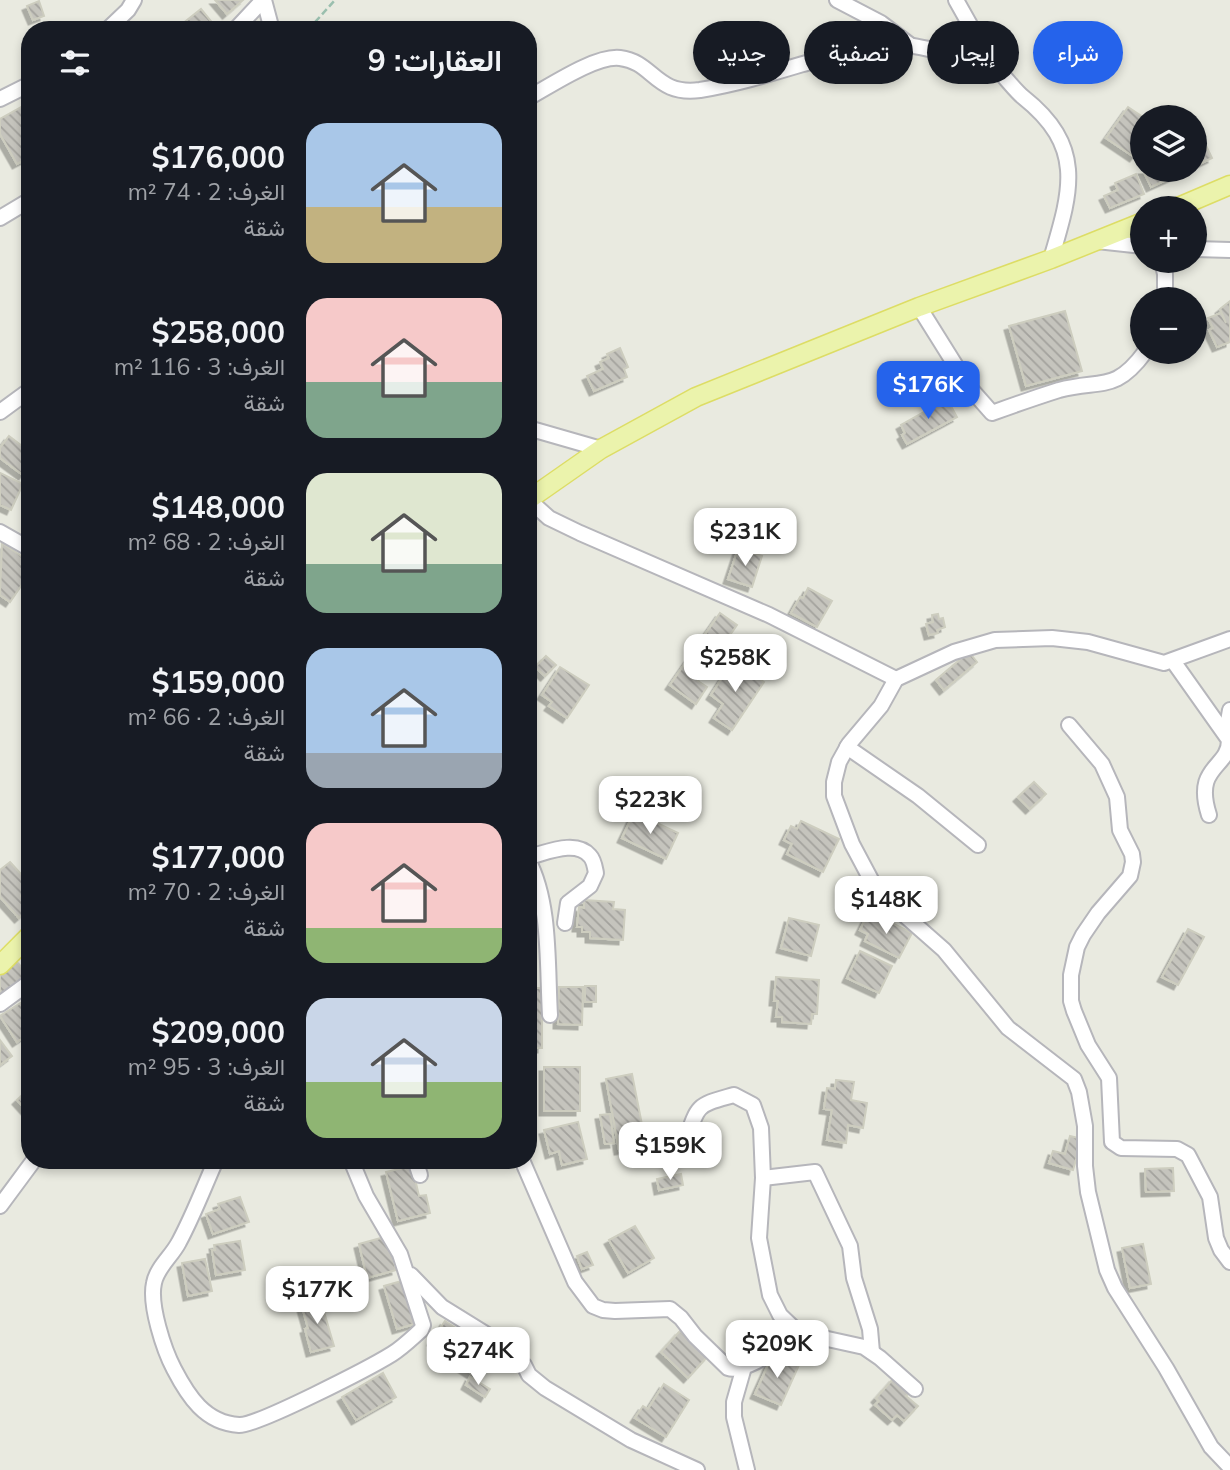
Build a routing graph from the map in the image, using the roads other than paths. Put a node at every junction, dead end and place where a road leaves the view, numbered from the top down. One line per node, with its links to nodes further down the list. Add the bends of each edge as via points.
1 (134, 0): 5 (street)
2 (264, 0): 6 (street); 7 (street)
3 (837, 0): 8 (street)
4 (956, 0): 9 (street)
5 (116, 21)
6 (244, 21)
7 (270, 21)
8 (877, 21)
9 (968, 21)
10 (804, 63): 13 (street, via 691,91 672,90 637,63 618,57 596,62)
11 (1009, 84): 24 (street, via 1055,129 1065,152 1068,201)
12 (21, 89): 14 (street)
13 (537, 93)
14 (0, 99)
15 (1230, 186): 16 (main road)
16 (1205, 196)
17 (21, 205): 18 (street)
18 (0, 218)
19 (1130, 227): 20 (main road)
20 (1097, 241): 21 (street); 24 (main road)
21 (1130, 245)
22 (1207, 249): 23 (street)
23 (1230, 250)
24 (1051, 259): 25 (main road)
25 (919, 307): 26 (street, via 968,387 992,413 1062,390 1105,384); 30 (main road, via 696,397)
26 (1136, 364)
27 (21, 397): 28 (street)
28 (0, 412)
29 (537, 431): 30 (street)
30 (601, 449): 31 (main road)
31 (537, 494)
32 (537, 507): 37 (street, via 580,533 769,615)
33 (0, 532): 34 (street)
34 (21, 544)
35 (1230, 639): 36 (street)
36 (1173, 661): 37 (street, via 1151,661 1088,642 1012,638 954,652); 40 (street)
37 (896, 679): 41 (street)
38 (1230, 710): 40 (street)
39 (1069, 725): 59 (street, via 1102,764 1117,797 1120,830 1133,862 1130,876 1098,913 1077,947 1071,975 1073,1012 1109,1078 1112,1142 1121,1148 1177,1149 1188,1155 1210,1197 1216,1238)
40 (1226, 733): 42 (street, via 1229,747 1206,780)
41 (848, 747): 43 (street); 65 (street, via 839,762 834,796 877,891 944,950 1008,1028 1074,1079 1085,1126 1088,1192 1107,1270 1211,1447)
42 (1209, 815)
43 (978, 845)
44 (537, 856): 46 (street, via 579,848 592,857 596,873 590,886 568,903)
45 (537, 881): 51 (street, via 544,912)
46 (565, 923)
47 (21, 944): 48 (main road)
48 (0, 965)
49 (21, 989): 50 (street)
50 (0, 1004)
51 (550, 1015)
52 (687, 1138): 57 (street, via 695,1112 704,1103 734,1095 753,1105 761,1128)
53 (27, 1169): 58 (street)
54 (212, 1169): 60 (street, via 178,1244 159,1270 153,1296 166,1354 192,1399 211,1417 250,1423 395,1352 423,1325)
55 (355, 1169): 60 (street)
56 (526, 1169): 63 (street, via 575,1282 593,1306 615,1311 670,1309 728,1368)
57 (763, 1178): 61 (street, via 759,1238 770,1296 780,1315); 62 (street, via 815,1172 850,1246)
58 (0, 1206)
59 (1230, 1262)
60 (407, 1272): 66 (street, via 442,1307 505,1346 545,1388 631,1440)
61 (802, 1335): 62 (street, via 856,1344); 63 (street)
62 (872, 1352): 64 (street)
63 (744, 1367): 67 (street, via 734,1417)
64 (915, 1389)
65 (1230, 1467)
66 (696, 1470)
67 (747, 1470)

